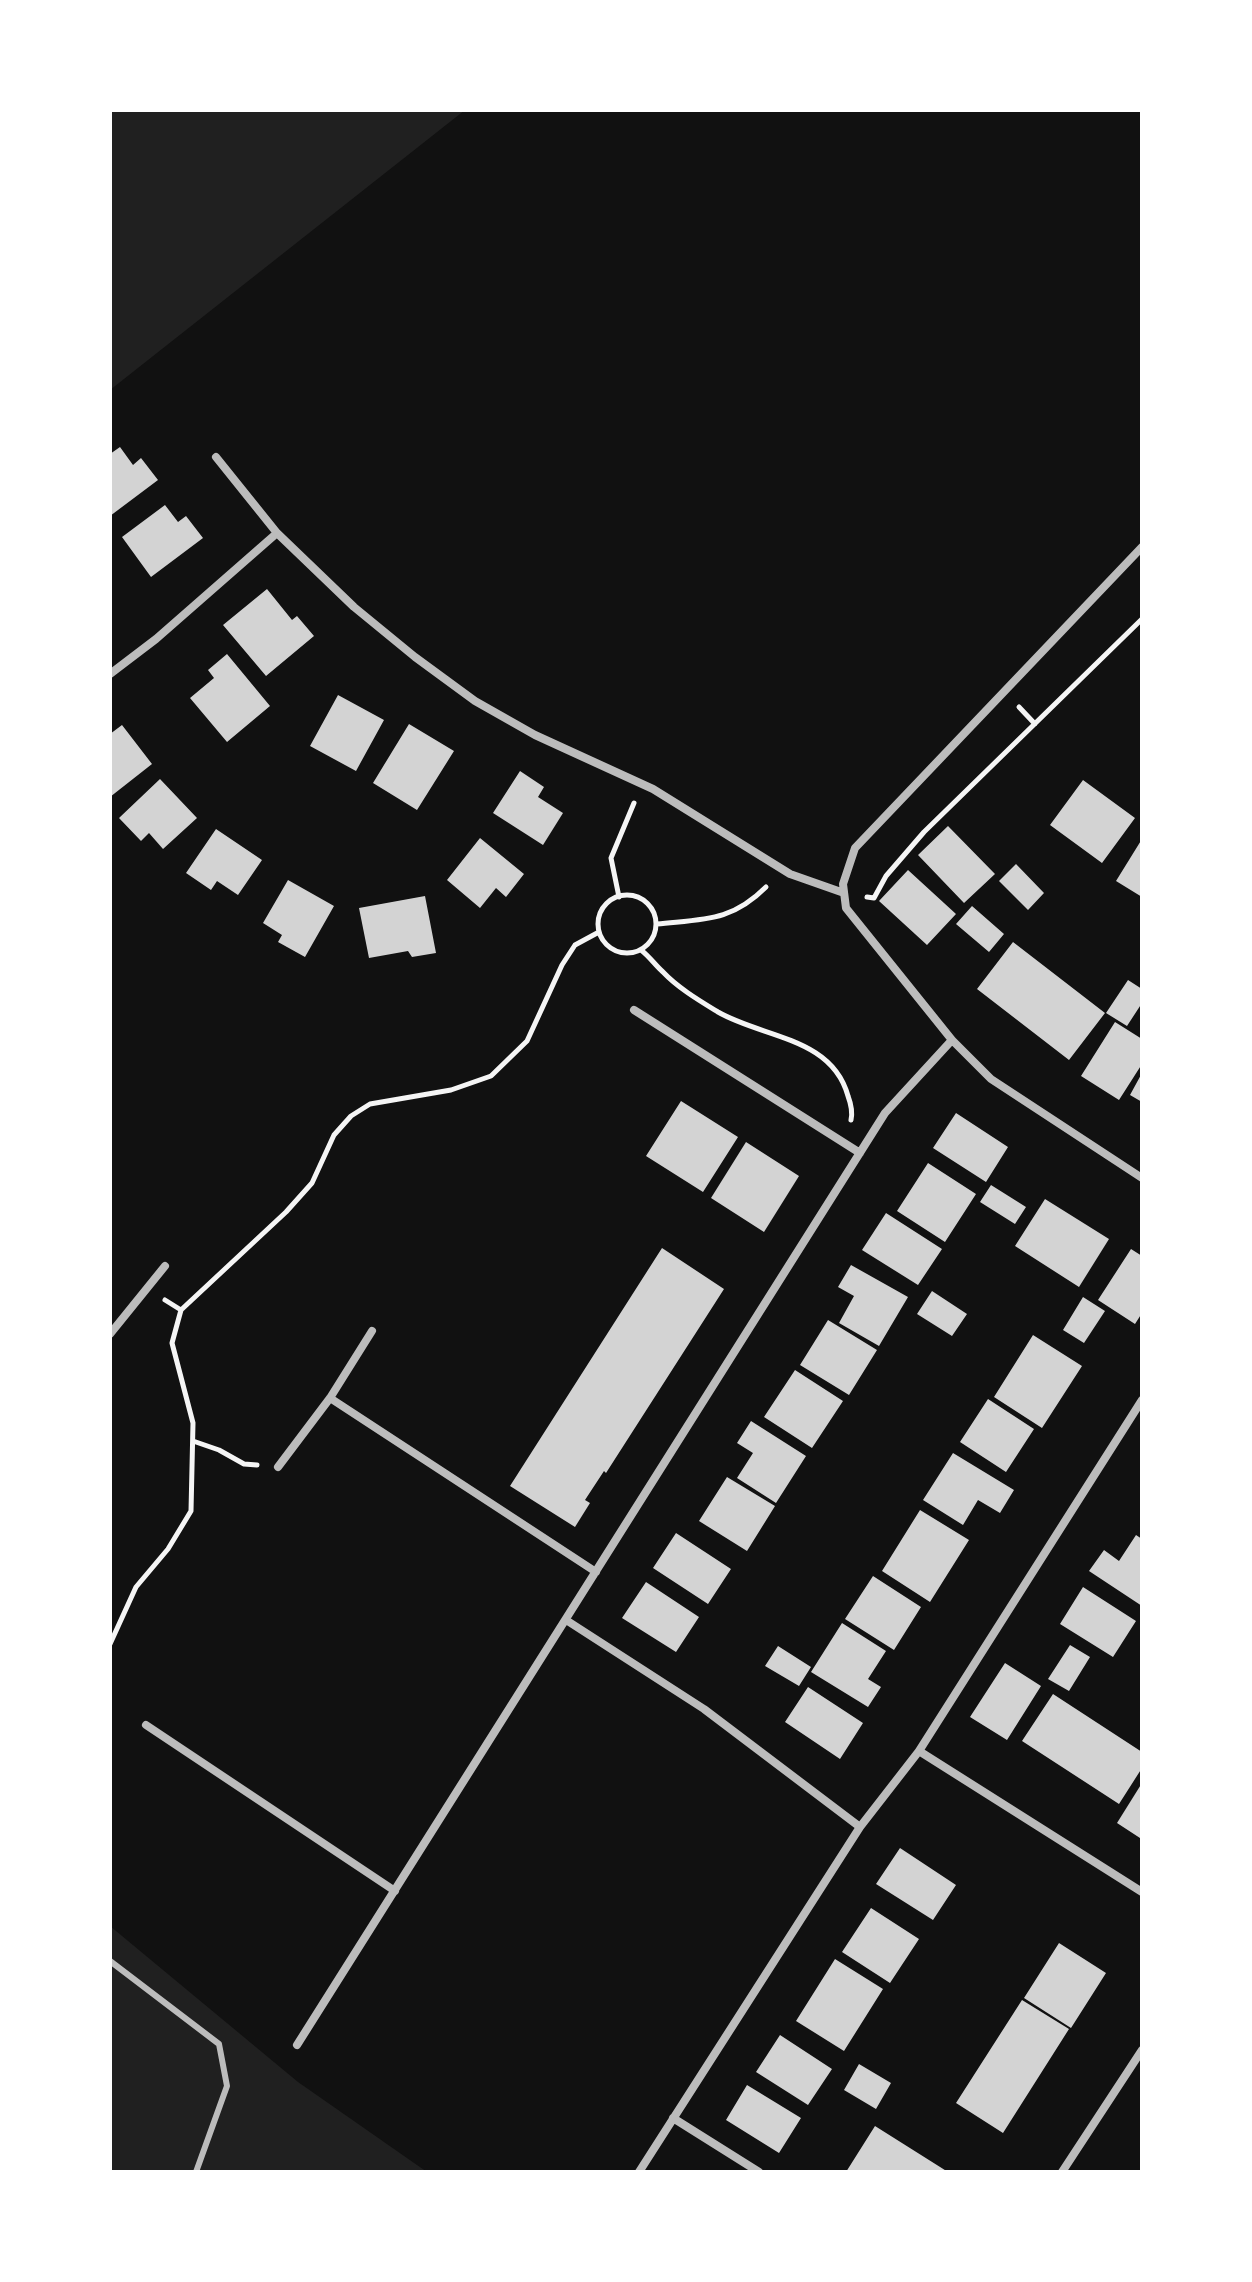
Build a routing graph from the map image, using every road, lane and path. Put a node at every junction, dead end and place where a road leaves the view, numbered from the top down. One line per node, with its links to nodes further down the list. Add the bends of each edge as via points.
1 (216, 457): 2 (street)
2 (277, 533): 5 (street); 6 (street, via 354,607 475,701)
3 (1142, 547): 8 (street, via 855,848)
4 (1142, 619): 8 (path, via 924,832 874,898)
5 (110, 674)
6 (643, 784): 7 (street); 9 (path, via 611,858)
7 (783, 870): 8 (street); 10 (path, via 750,902 726,916)
8 (843, 888): 14 (street, via 846,908)
9 (619, 897): 10 (path, via 643,899); 11 (path, via 600,912)
10 (657, 924): 12 (path, via 651,942)
11 (599, 932): 12 (path, via 617,952); 23 (path, via 575,945 527,1041 491,1076 451,1090 370,1104 351,1116 334,1135 312,1183 181,1310 172,1343)
12 (641, 950): 15 (path, via 662,972 720,1013 817,1052 837,1070 853,1111)
13 (634, 1010): 15 (street)
14 (952, 1040): 16 (street, via 885,1113); 17 (street, via 991,1079)
15 (845, 1144): 16 (street)
16 (860, 1153): 25 (street)
17 (1142, 1178)
18 (165, 1266): 20 (street)
19 (372, 1331): 21 (street)
20 (110, 1334)
21 (330, 1398): 24 (street); 25 (street)
22 (1142, 1400): 29 (street)
23 (193, 1441): 24 (path, via 244,1464); 27 (path, via 191,1511 136,1587)
24 (278, 1467)
25 (596, 1572): 26 (street)
26 (566, 1620): 30 (street, via 704,1709); 31 (street)
27 (110, 1644)
28 (146, 1725): 31 (street)
29 (919, 1751): 30 (street); 32 (street)
30 (860, 1827): 36 (street)
31 (395, 1891): 34 (street)
32 (1142, 1892)
33 (110, 1961): 37 (lane, via 219,2044 227,2086)
34 (297, 2045)
35 (1142, 2050): 40 (street)
36 (673, 2118): 38 (street); 39 (street)
37 (196, 2172)
38 (639, 2172)
39 (759, 2172)
40 (1062, 2172)

